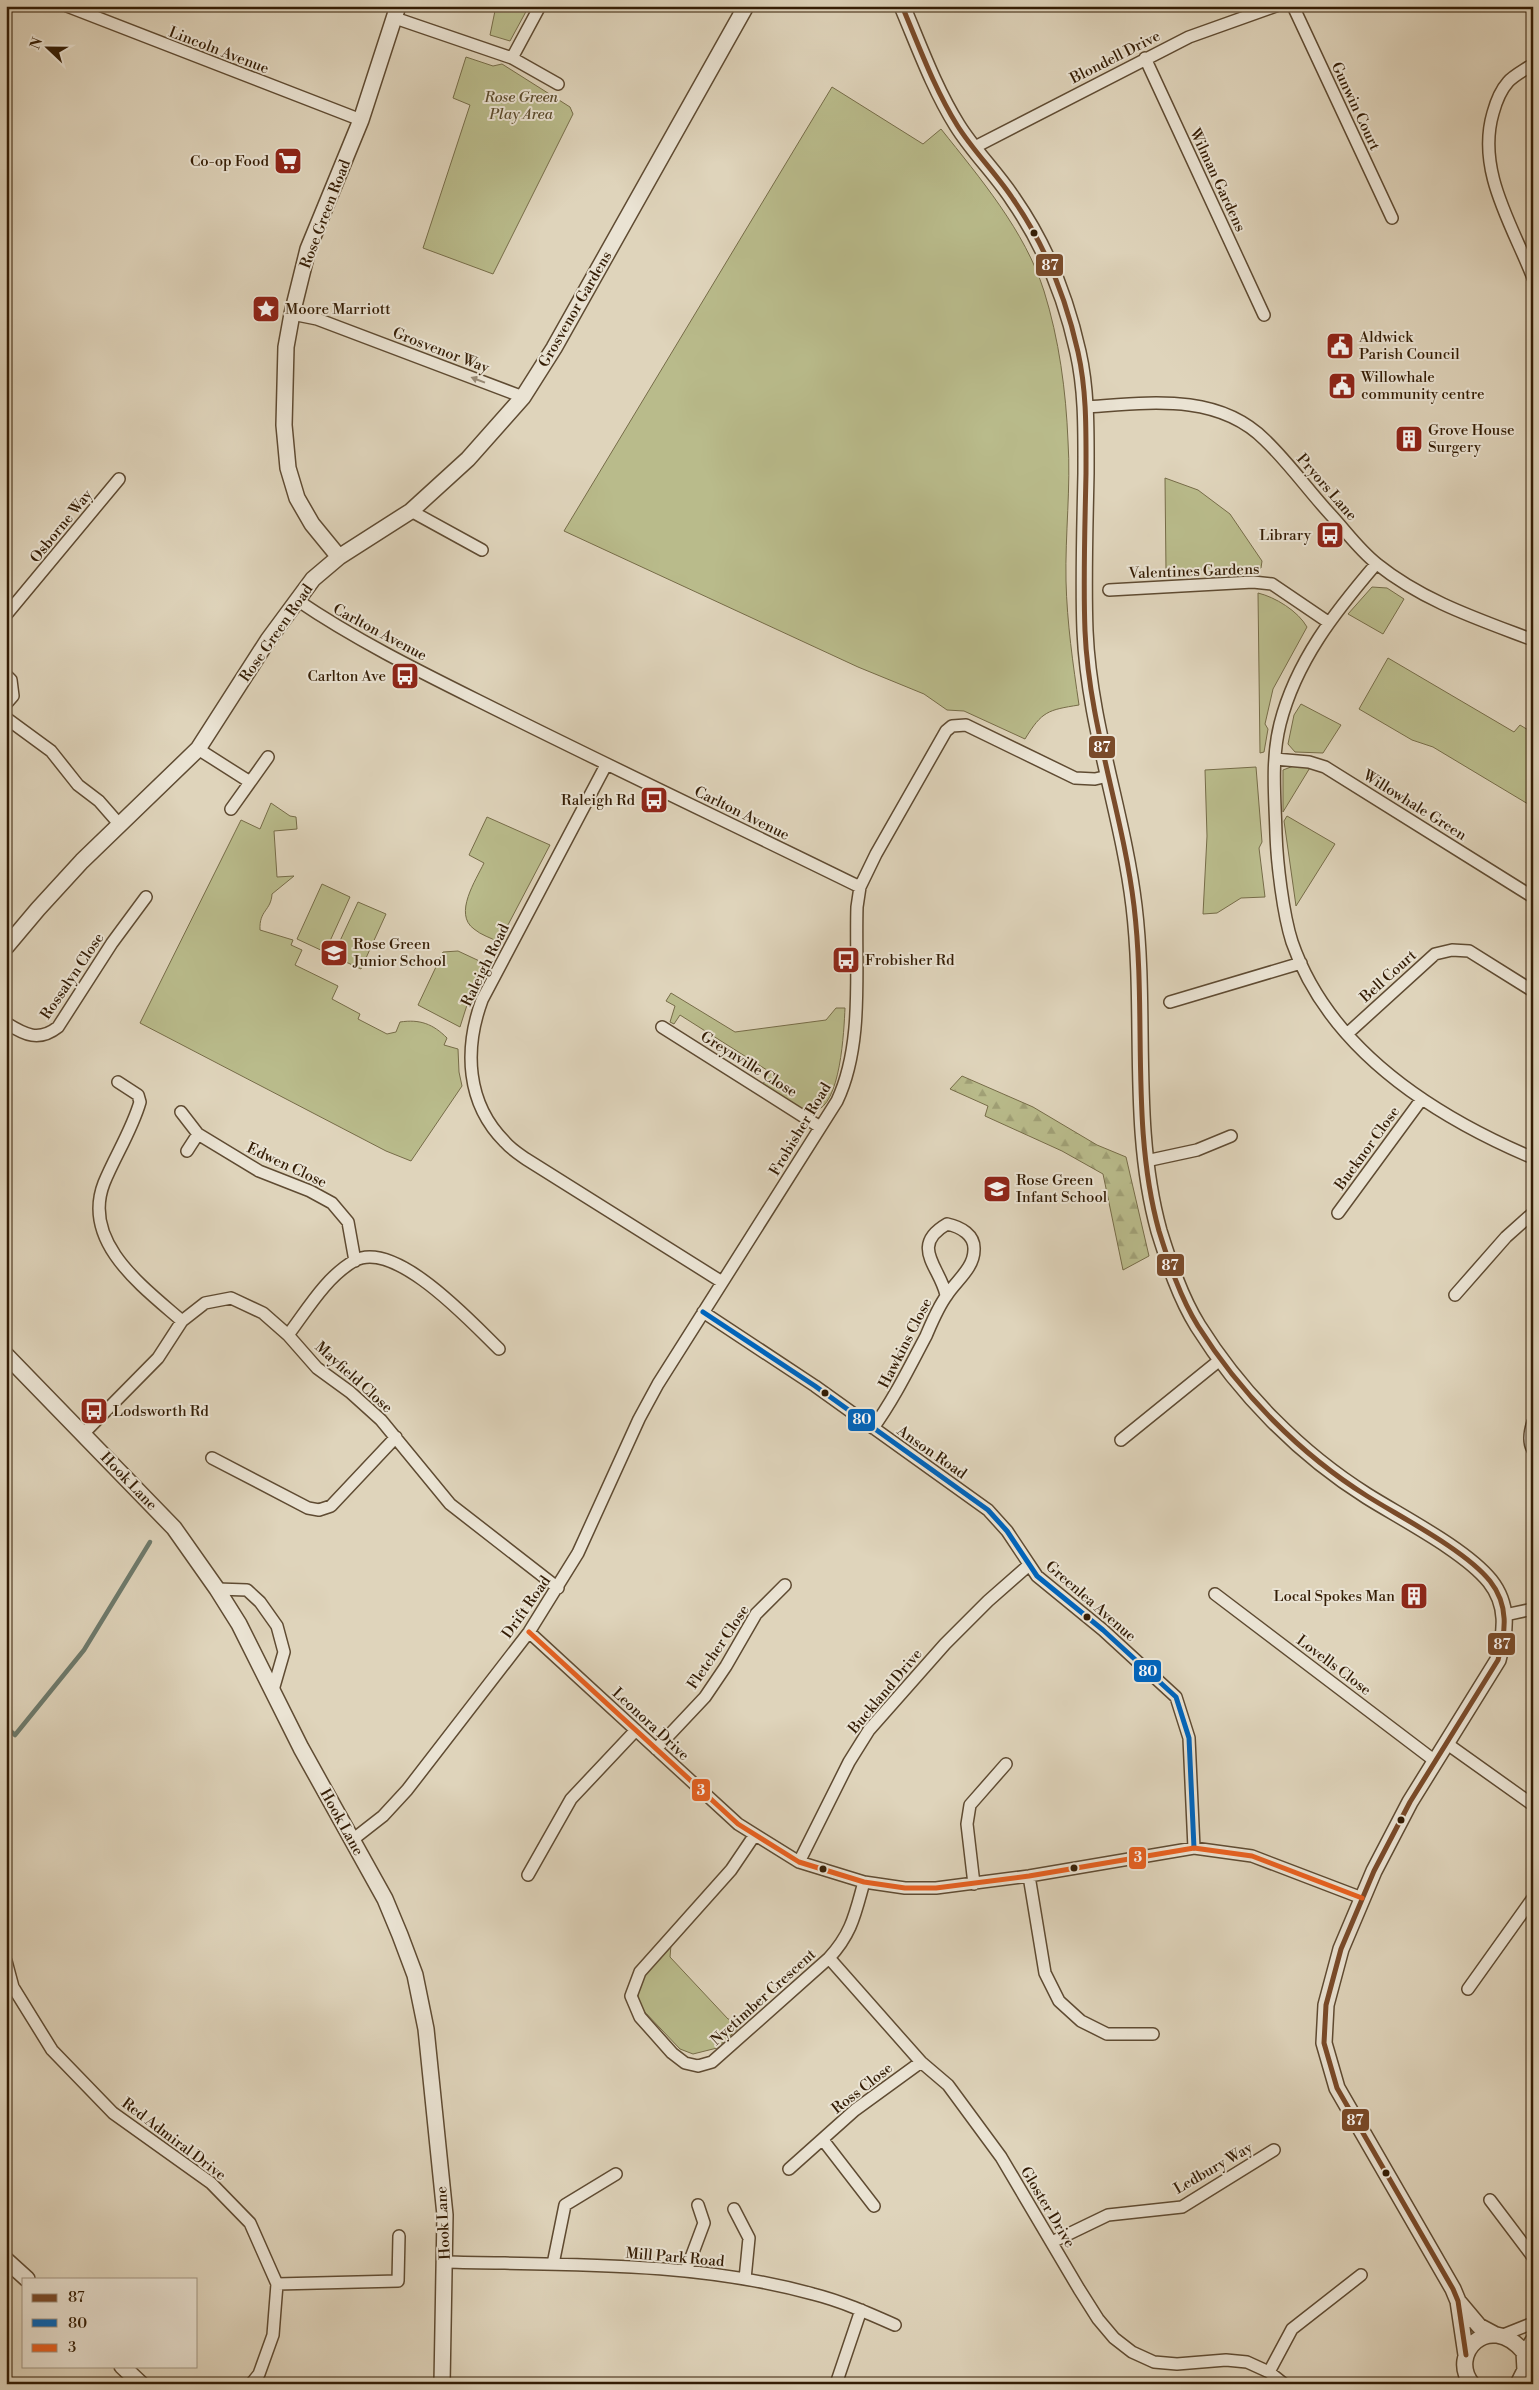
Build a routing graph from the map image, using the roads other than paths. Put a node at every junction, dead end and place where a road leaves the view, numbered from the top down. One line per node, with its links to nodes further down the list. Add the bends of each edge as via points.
1 (67, 6): 12 (street, Lincoln Avenue)
2 (540, 6): 8 (street)
3 (746, 6): 18 (street, Grosvenor Gardens, via 554,348)
4 (902, 6): 13 (street, via 947,108)
5 (1276, 6): 9 (street, Blondell Drive, via 1188,37)
6 (1293, 6): 14 (street, Gunwin Court)
7 (397, 12): 8 (street); 12 (street, Rose Green Road)
8 (512, 58): 11 (street)
9 (1145, 58): 13 (street, Blondell Drive); 17 (street, Wilman Gardens)
10 (1533, 64): 15 (street, via 1508,81 1497,97 1489,126 1489,161 1500,201)
11 (558, 84)
12 (361, 120): 16 (street, Rose Green Road, via 308,249)
13 (973, 148): 19 (street, via 1012,197 1036,235 1056,277 1078,350)
14 (1392, 218)
15 (1533, 278)
16 (292, 314): 18 (street, Grosvenor Way, one-way to 16, via 317,319); 23 (street, Rose Green Road, via 284,379 288,468 297,498 312,524)
17 (1264, 315)
18 (523, 397): 21 (street, Grosvenor Gardens, via 468,459)
19 (1086, 407): 24 (street, Pryors Lane, via 1190,404 1229,415 1248,425 1266,440); 37 (street, via 1086,641 1090,687)
20 (119, 479): 27 (street, Osborne Way)
21 (410, 510): 22 (street); 23 (street, Grosvenor Gardens)
22 (482, 550)
23 (339, 557): 26 (street, Rose Green Road, via 313,579)
24 (1376, 564): 28 (street); 29 (street, Pryors Lane, via 1451,609)
25 (1109, 590): 28 (street, Valentines Gardens, via 1253,582 1272,584)
26 (297, 600): 33 (street, Rose Green Road); 36 (street, Carlton Avenue, via 323,618 447,685)
27 (6, 615)
28 (1328, 622): 35 (street, via 1310,649 1293,686 1280,724)
29 (1532, 638)
30 (6, 675): 31 (street, via 12,696)
31 (6, 704)
32 (6, 718): 40 (street, via 51,751 78,785 99,801)
33 (198, 748): 38 (street); 40 (street, Rose Green Road)
34 (268, 757): 38 (street)
35 (1275, 759): 42 (street, Willowhale Green, via 1325,767); 45 (street, via 1277,855 1292,941)
36 (606, 765): 41 (street, Carlton Avenue); 63 (street, Raleigh Road, via 482,1000 473,1024 470,1072 480,1103 491,1125 505,1142 526,1159)
37 (1108, 776): 41 (street, via 1075,778 966,725 952,726 946,731); 59 (street, via 1124,842 1134,907)
38 (250, 782): 39 (street)
39 (231, 810)
40 (120, 825): 44 (street, Rose Green Road, via 44,902)
41 (860, 887): 54 (street, Frobisher Road, via 851,1060 844,1086)
42 (1533, 896)
43 (146, 898): 48 (street, Rossalyn Close, via 58,1027 48,1035 34,1036)
44 (6, 947)
45 (1301, 963): 47 (street); 50 (street, via 1321,1001)
46 (1533, 991): 50 (street, Bell Court, via 1469,951 1434,954)
47 (1170, 1002)
48 (6, 1023)
49 (662, 1027): 54 (street, Greynville Close)
50 (1347, 1034): 52 (street)
51 (118, 1082): 67 (street, via 138,1095 140,1102 103,1185 100,1206 104,1235 123,1266)
52 (1421, 1100): 58 (street, via 1498,1143); 60 (street, Bucknor Close)
53 (181, 1112): 55 (street, Edwen Close)
54 (820, 1127): 63 (street, Frobisher Road)
55 (198, 1134): 57 (street); 62 (street, Edwen Close, via 259,1172 332,1203 348,1222)
56 (1231, 1136): 59 (street, via 1197,1150)
57 (187, 1151)
58 (1533, 1158)
59 (1146, 1161): 72 (street, via 1160,1232 1177,1284)
60 (1338, 1213)
61 (1533, 1213): 65 (street)
62 (355, 1261): 68 (street, via 323,1290); 69 (street, via 380,1258 400,1266 449,1301)
63 (722, 1282): 66 (street, Frobisher Road)
64 (946, 1295): 64 (street, Hawkins Close, via 972,1263 975,1252 974,1242 966,1232 948,1224 938,1229 928,1251 931,1264 944,1283); 74 (street, Hawkins Close, via 892,1401)
65 (1454, 1295)
66 (702, 1312): 71 (street, Frobisher Road); 74 (street, Anson Road)
67 (182, 1321): 68 (street, Mayfield Close, via 205,1304 231,1298 263,1313); 75 (street, via 158,1358)
68 (288, 1335): 76 (street, Mayfield Close, via 317,1368 350,1392)
69 (498, 1349)
70 (6, 1355): 75 (street, Hook Lane)
71 (675, 1356): 82 (street, Drift Road, via 639,1419)
72 (1220, 1359): 77 (street); 86 (street, via 1265,1411 1329,1470 1430,1535 1489,1579 1502,1599)
73 (1533, 1422): 78 (street, via 1530,1430)
74 (873, 1428): 80 (street, Anson Road, via 988,1510 1007,1531)
75 (84, 1433): 83 (street, Hook Lane, via 174,1528)
76 (396, 1437): 79 (street, via 350,1488 331,1506 319,1510 308,1508); 82 (street, Mayfield Close, via 450,1504)
77 (1120, 1440)
78 (1533, 1450)
79 (212, 1458)
80 (1028, 1565): 97 (street, Greenlea Avenue, via 1176,1697 1189,1738); 98 (street, Buckland Drive, via 945,1644 869,1730 849,1762)
81 (785, 1585): 91 (street, Fletcher Close, via 756,1614 705,1697)
82 (558, 1588): 87 (street, Drift Road)
83 (217, 1589): 88 (street, Hook Lane); 88 (street, via 247,1590 260,1602 276,1626 284,1652)
84 (1215, 1594): 92 (street, Lovells Close)
85 (1533, 1609): 86 (street)
86 (1505, 1615): 90 (street, via 1505,1635 1498,1660)
87 (529, 1632): 89 (street, Leonora Drive); 96 (street, Drift Road, via 407,1790 383,1816)
88 (273, 1690): 96 (street, Hook Lane)
89 (636, 1730): 91 (street, Leonora Drive); 99 (street, via 571,1800)
90 (1446, 1743): 92 (street); 94 (street)
91 (656, 1749): 95 (street, Leonora Drive)
92 (1435, 1761): 103 (street, via 1410,1802)
93 (1006, 1764): 102 (street, via 970,1805 967,1824)
94 (1533, 1805)
95 (754, 1836): 98 (street, Leonora Drive); 105 (street, Nyetimber Crescent, via 730,1870 640,1972 631,1996 640,2017 685,2063 698,2066 712,2062)
96 (351, 1841): 122 (street, Hook Lane, via 385,1899 417,1984 426,2029 445,2216)
97 (1194, 1848): 100 (street, Leonora Drive); 103 (street, Leonora Drive, via 1252,1856)
98 (799, 1862): 101 (street, Leonora Drive)
99 (528, 1875)
100 (1029, 1876): 102 (street, Leonora Drive); 108 (street, via 1044,1973 1059,2001 1080,2021 1107,2034)
101 (864, 1882): 102 (street, Leonora Drive, via 905,1888); 105 (street, Nyetimber Crescent, via 850,1930)
102 (974, 1884)
103 (1362, 1898): 129 (street, via 1333,1976 1326,2005 1324,2043 1337,2088 1436,2256)
104 (1533, 1898): 107 (street)
105 (829, 1958): 109 (street, Gloster Drive)
106 (6, 1961): 128 (street, Red Admiral Drive, via 13,1987 52,2050 113,2112 211,2183 250,2223)
107 (1468, 1989)
108 (1152, 2034)
109 (921, 2062): 110 (street, Ross Close, via 855,2110); 119 (street, Gloster Drive, via 948,2085 1001,2157)
110 (823, 2140): 112 (street, Ross Close); 116 (street)
111 (1274, 2150): 119 (street, Ledbury Way, via 1182,2207 1108,2215)
112 (789, 2169)
113 (616, 2174): 123 (street, via 565,2205)
114 (1490, 2200): 120 (street)
115 (698, 2205): 124 (street, via 704,2223)
116 (874, 2206)
117 (734, 2209): 127 (street, via 749,2238)
118 (399, 2236): 128 (street, via 398,2281)
119 (1052, 2242): 138 (street, Gloster Drive, via 1098,2319 1132,2352 1154,2362 1177,2364 1226,2360 1247,2362)
120 (1533, 2258)
121 (6, 2260): 126 (street)
122 (446, 2262): 123 (street, Mill Park Road); 143 (street, Hook Lane)
123 (553, 2264): 124 (street, Mill Park Road)
124 (686, 2271): 127 (street, Mill Park Road)
125 (1361, 2275): 138 (street, via 1292,2329)
126 (26, 2278)
127 (745, 2279): 130 (street, Mill Park Road, via 814,2294)
128 (277, 2284): 142 (street, Red Admiral Drive, via 273,2335)
129 (1458, 2302): 133 (street, via 1479,2326); 136 (street)
130 (861, 2310): 132 (street, Mill Park Road); 144 (street)
131 (1533, 2323): 133 (street)
132 (894, 2326)
133 (1498, 2335): 135 (street, via 1511,2339); 136 (street, via 1477,2340)
134 (1533, 2337): 135 (street)
135 (1524, 2352): 139 (street)
136 (1466, 2355): 140 (street)
137 (124, 2368): 141 (street)
138 (1268, 2372): 145 (street, Gloster Drive)
139 (1528, 2377): 146 (street)
140 (1467, 2380)
141 (141, 2384)
142 (252, 2384)
143 (442, 2384)
144 (836, 2384)
145 (1284, 2384)
146 (1518, 2384)

